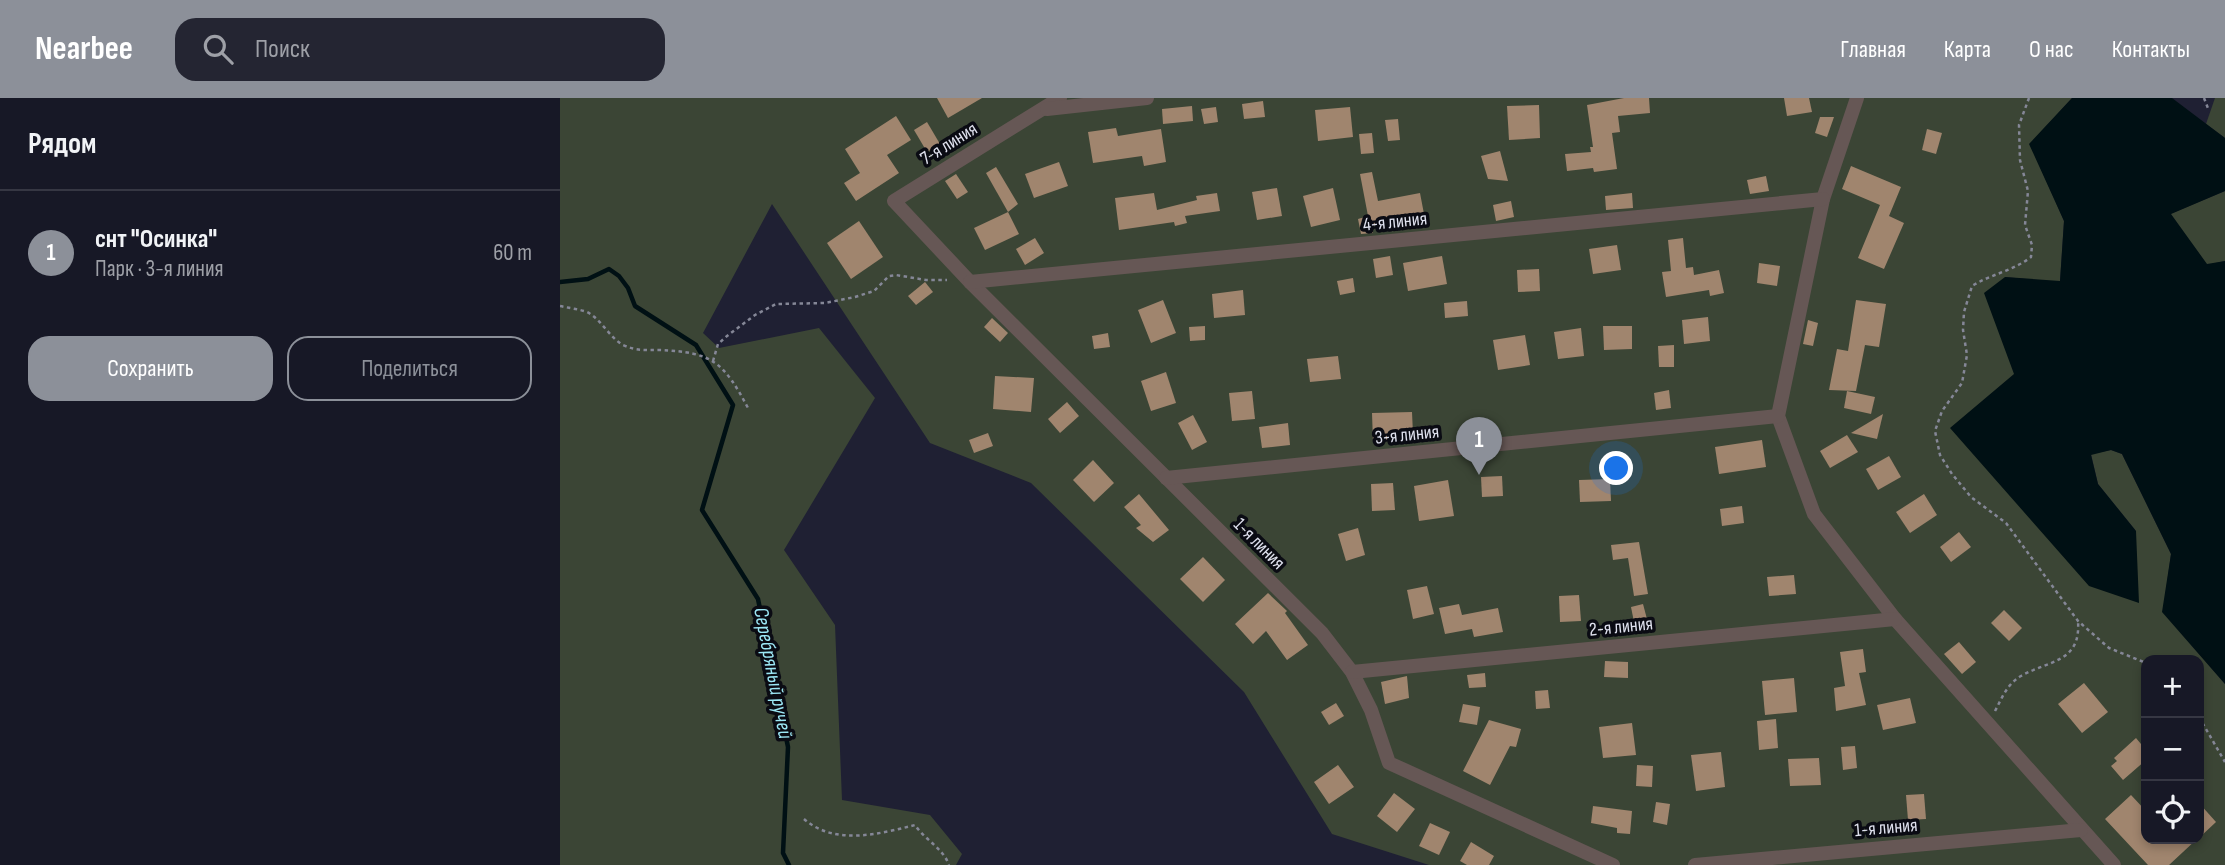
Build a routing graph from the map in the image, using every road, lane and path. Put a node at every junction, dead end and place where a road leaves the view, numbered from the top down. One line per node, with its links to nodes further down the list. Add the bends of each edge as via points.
1 (1060, 98): 7 (street, 7-я линия)
2 (1138, 98): 3 (street); 7 (street)
3 (1147, 98)
4 (1857, 98): 9 (street)
5 (2029, 98): 18 (path, via 2019,125 2031,257 1971,288 1964,312 1967,355 1962,383 1942,411 1935,431 1952,474 1971,497 2006,523)
6 (2204, 98): 8 (path)
7 (1042, 109): 10 (street, 7-я линия)
8 (2209, 111)
9 (1823, 199): 11 (street, 4-я линия); 15 (street)
10 (894, 201): 11 (street, 1-я линия)
11 (967, 278): 13 (path, via 941,281 896,275 874,291 855,297 776,304 718,344); 16 (street, 1-я линия)
12 (560, 306): 13 (path, via 589,313 620,343 636,350 663,350)
13 (713, 361): 14 (path, via 733,380)
14 (748, 408)
15 (1778, 416): 16 (street, 3-я линия); 17 (street, via 1814,514)
16 (1166, 478): 20 (street, 1-я линия, via 1322,633)
17 (1895, 619): 20 (street, 2-я линия); 22 (street)
18 (2078, 621): 19 (path, via 2109,648); 22 (path, via 2079,636 2071,652 2019,677 2007,688)
19 (2141, 661)
20 (1352, 673): 27 (street, 1-я линия, via 1371,710 1389,763)
21 (2200, 718): 23 (path)
22 (1988, 725): 25 (street)
23 (2225, 762)
24 (804, 820): 26 (path, via 848,838 915,825)
25 (2081, 830): 28 (street, 1-я линия); 29 (street)
26 (949, 865)
27 (1613, 865)
28 (1695, 865)
29 (2114, 865)

